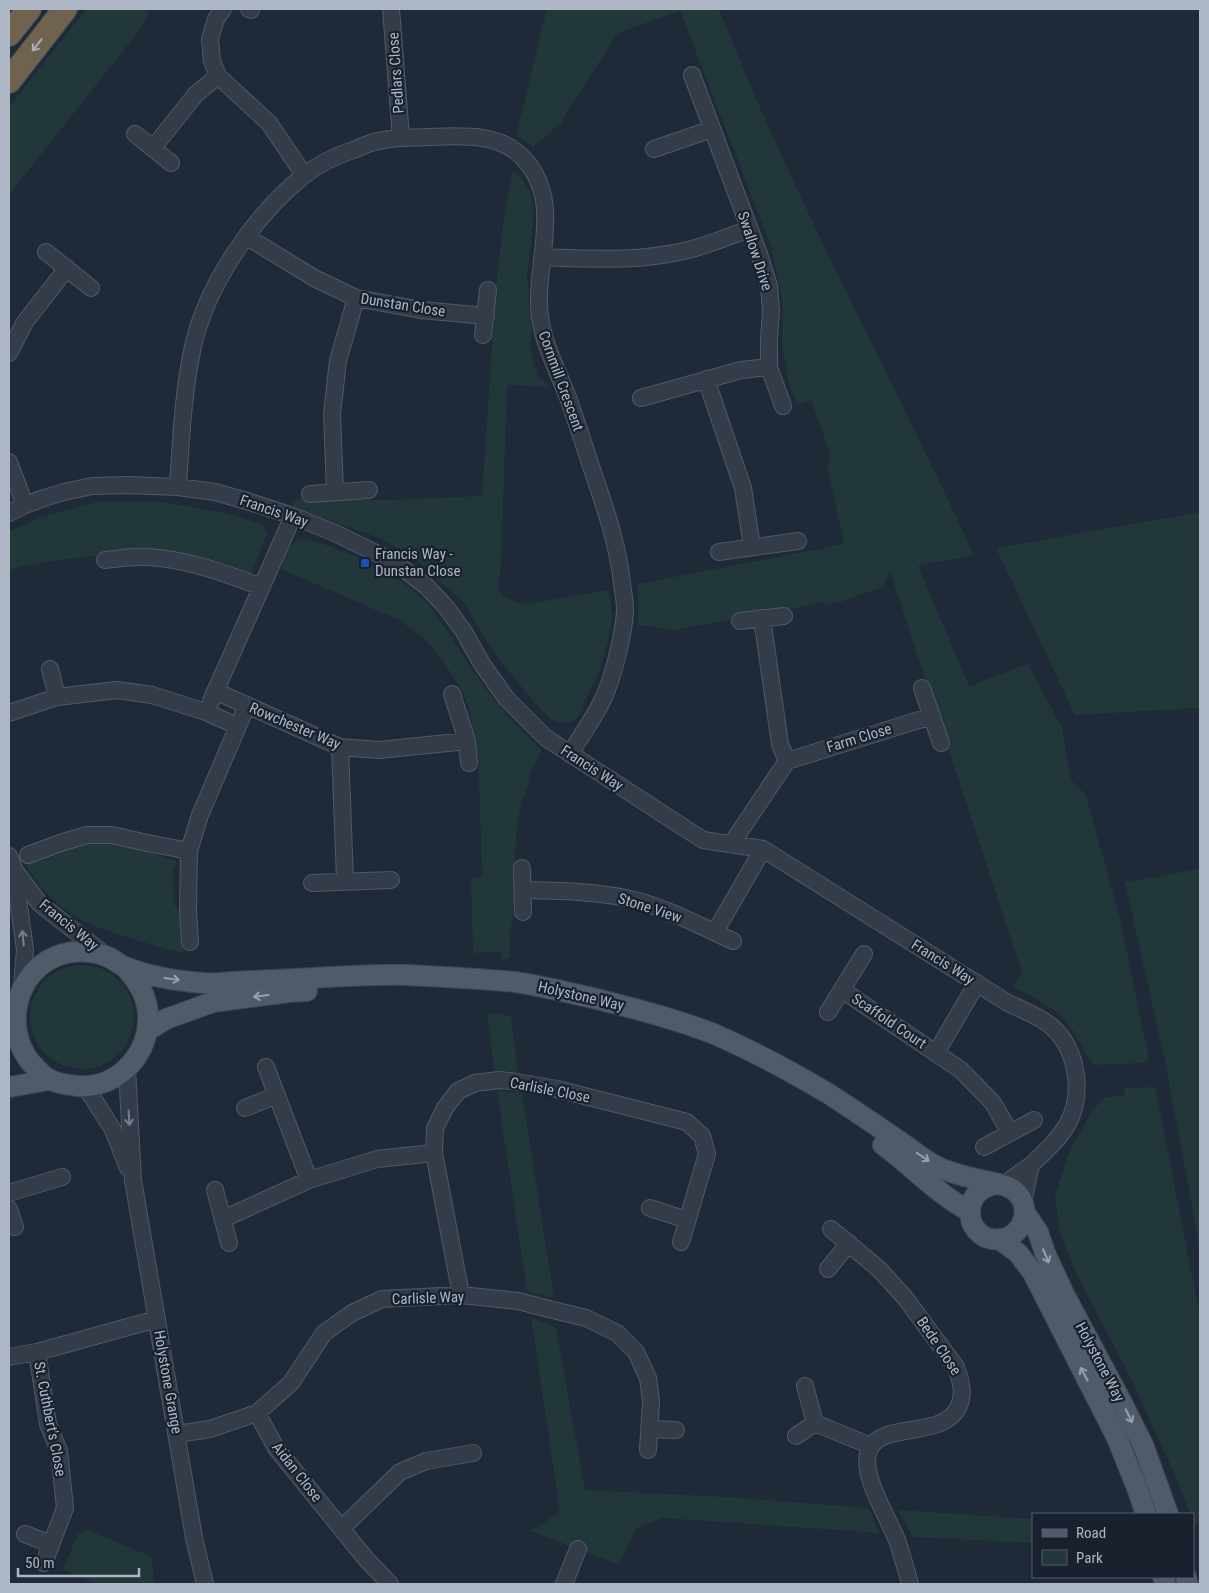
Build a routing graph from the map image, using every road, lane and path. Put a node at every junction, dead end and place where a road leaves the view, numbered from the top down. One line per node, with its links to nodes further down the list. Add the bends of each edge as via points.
1 (29, 9): 5 (highway)
2 (65, 9): 8 (highway, one-way to 8)
3 (223, 9): 7 (street, via 210,39 212,61)
4 (391, 9): 11 (street, Pedlars Close)
5 (9, 34)
6 (692, 75): 9 (street, Swallow Drive)
7 (218, 76): 12 (street, via 196,94); 15 (street, via 269,123)
8 (9, 81)
9 (712, 129): 13 (street); 16 (street, Swallow Drive)
10 (135, 134): 12 (street)
11 (401, 138): 15 (street, Cornmill Crescent, via 377,141 346,152); 19 (street, Cornmill Crescent, via 476,137 508,145 524,158 534,172 547,211)
12 (153, 148): 14 (street)
13 (654, 149)
14 (171, 163)
15 (304, 175): 17 (street, Cornmill Crescent, via 270,206)
16 (750, 229): 19 (street, via 688,250 650,257 617,260); 27 (street, Swallow Drive, via 769,286)
17 (247, 237): 23 (street, Dunstan Close, via 316,279); 32 (street, Cornmill Crescent, via 217,282 194,343 184,403)
18 (46, 252): 20 (street)
19 (542, 257): 60 (street, Cornmill Crescent, via 539,297 543,333 606,511 620,566 625,608 619,647 604,697)
20 (66, 268): 21 (street); 26 (street, via 24,322)
21 (91, 288)
22 (488, 290): 24 (street)
23 (356, 298): 24 (street, Dunstan Close, via 421,310); 34 (street, via 338,361 332,414)
24 (486, 316): 25 (street)
25 (483, 335)
26 (9, 353)
27 (769, 367): 28 (street); 30 (street, Swallow Drive)
28 (706, 379): 29 (street); 40 (street, via 743,488)
29 (641, 398)
30 (783, 406)
31 (9, 462): 36 (street)
32 (178, 487): 36 (street, Francis Way, via 92,486); 38 (street, Francis Way, via 215,492)
33 (369, 490): 34 (street)
34 (335, 492): 35 (street)
35 (310, 494)
36 (25, 504): 37 (street, Francis Way)
37 (9, 513)
38 (293, 516): 43 (street); 60 (street, Francis Way, via 380,555 426,586 464,632 506,698 546,738)
39 (798, 541): 40 (street)
40 (752, 547): 41 (street)
41 (719, 552)
42 (104, 560): 43 (street, via 145,557 176,560)
43 (262, 587): 49 (street)
44 (784, 616): 45 (street)
45 (762, 618): 46 (street); 61 (street, via 780,744)
46 (740, 621)
47 (50, 669): 51 (street)
48 (922, 688): 55 (street)
49 (215, 691): 52 (street, Rowchester Way); 53 (street)
50 (452, 694): 57 (street)
51 (57, 697): 53 (street, Rowchester Way, via 117,690 152,694); 54 (street, Rowchester Way)
52 (247, 705): 56 (street); 59 (street, Rowchester Way)
53 (206, 712): 56 (street, Rowchester Way)
54 (9, 713)
55 (932, 716): 58 (street); 61 (street, Farm Close)
56 (237, 726): 65 (street, via 200,815)
57 (467, 741): 59 (street, Rowchester Way, via 379,750); 62 (street)
58 (941, 743)
59 (340, 747): 70 (street)
60 (570, 754): 63 (street, Francis Way, via 703,840)
61 (787, 761): 63 (street)
62 (470, 763)
63 (732, 843): 64 (street, Francis Way)
64 (763, 849): 74 (street); 80 (street, Francis Way)
65 (189, 851): 66 (street, via 112,834 87,835); 76 (street)
66 (28, 855)
67 (11, 863): 78 (street, Francis Way, via 40,904); 81 (street, Francis Way, one-way to 67, via 25,950)
68 (522, 868): 72 (street)
69 (391, 880): 70 (street)
70 (345, 882): 71 (street)
71 (312, 883)
72 (523, 890): 73 (street); 74 (street, Stone View, via 628,898)
73 (523, 912)
74 (715, 932): 75 (street, Stone View)
75 (734, 941)
76 (190, 942)
77 (864, 954): 82 (street, Scaffold Court)
78 (107, 956): 79 (main road, Holystone Way); 81 (main road, Holystone Way, via 65,953 32,972)
79 (125, 967): 85 (main road, Holystone Way, via 145,996); 102 (main road, Holystone Way, one-way to 102, via 163,978 205,984 406,975 499,980 646,1011 713,1034 780,1066 829,1094 937,1167)
80 (977, 983): 86 (street, Scaffold Court); 98 (street, Francis Way, via 1058,1032 1076,1070 1077,1090 1072,1113 1060,1135)
81 (22, 986): 84 (main road, Holystone Way)
82 (842, 990): 83 (street, Scaffold Court); 86 (street, Scaffold Court)
83 (828, 1012)
84 (11, 1022): 89 (main road, Holystone Way, via 30,1063)
85 (148, 1030): 88 (main road, Holystone Way, via 141,1051); 108 (main road, Holystone Way, one-way to 85, via 951,1201 832,1109 782,1080 714,1046 644,1020 570,1003 500,992 420,986 289,992 213,1002 166,1019)
86 (936, 1053): 95 (street, Scaffold Court, via 961,1070 993,1103)
87 (266, 1067): 92 (street)
88 (127, 1069): 90 (main road, Holystone Way, via 108,1081); 100 (street, Holystone Grange, one-way to 100)
89 (49, 1080): 90 (main road, Holystone Way); 91 (main road, Holystone Way)
90 (86, 1087): 100 (street, Holystone Grange, via 112,1130)
91 (9, 1088)
92 (276, 1095): 93 (street); 101 (street)
93 (244, 1108)
94 (1034, 1120): 95 (street)
95 (1010, 1133): 96 (street)
96 (984, 1147)
97 (434, 1153): 101 (street, via 377,1160); 110 (street, Carlisle Close, via 435,1128 444,1108 458,1091 475,1083 505,1081 557,1090 687,1122 702,1136 707,1154); 118 (street, Carlisle Close)
98 (1031, 1165): 102 (street, Francis Way); 105 (street)
99 (62, 1177): 104 (street)
100 (133, 1180): 119 (street, Holystone Grange)
101 (309, 1180): 109 (street)
102 (1000, 1184): 105 (main road, Holystone Way, via 1015,1191); 108 (main road, via 978,1192)
103 (214, 1190): 109 (street)
104 (9, 1193)
105 (1024, 1207): 113 (main road, via 1019,1228 1006,1238); 133 (main road, Holystone Way, one-way to 133, via 1064,1294 1144,1447)
106 (650, 1208): 110 (street)
107 (9, 1209): 111 (street)
108 (969, 1211): 113 (main road, Holystone Way, via 978,1232)
109 (222, 1219): 115 (street)
110 (688, 1220): 114 (street, Carlisle Close)
111 (15, 1227)
112 (831, 1229): 116 (street, Bede Close)
113 (998, 1239): 132 (main road, Holystone Way, one-way to 113, via 1116,1438 1033,1273 1018,1253)
114 (680, 1242)
115 (229, 1243)
116 (849, 1243): 117 (street); 129 (street, Bede Close, via 906,1299 956,1367 961,1380 961,1402 950,1418 936,1425 893,1433)
117 (828, 1269)
118 (461, 1295): 123 (street, Carlisle Way, via 382,1299 352,1313 324,1333 291,1383); 125 (street, Carlisle Way, via 518,1301 586,1318 617,1333 636,1352 648,1378)
119 (157, 1319): 120 (street); 127 (street, Holystone Grange)
120 (37, 1352): 121 (street); 136 (street, St. Cuthbert's Close, via 48,1424 59,1451 65,1508)
121 (9, 1357)
122 (805, 1386): 124 (street)
123 (257, 1412): 127 (street, Carlisle Way, via 210,1429); 134 (street, Aidan Close, via 276,1448)
124 (815, 1423): 128 (street); 129 (street)
125 (650, 1429): 126 (street); 130 (street, Carlisle Way)
126 (676, 1430)
127 (176, 1434): 139 (street, Holystone Grange)
128 (796, 1436)
129 (871, 1446): 142 (street, via 868,1474 897,1540)
130 (648, 1450)
131 (473, 1452): 134 (street, via 426,1461 400,1472)
132 (1146, 1513)
133 (1168, 1513)
134 (342, 1528): 140 (street, Aidan Close)
135 (25, 1534): 136 (street)
136 (51, 1544): 138 (street, St. Cuthbert's Close)
137 (578, 1549): 141 (street)
138 (44, 1563)
139 (205, 1584)
140 (390, 1584)
141 (564, 1584)
142 (910, 1584)

